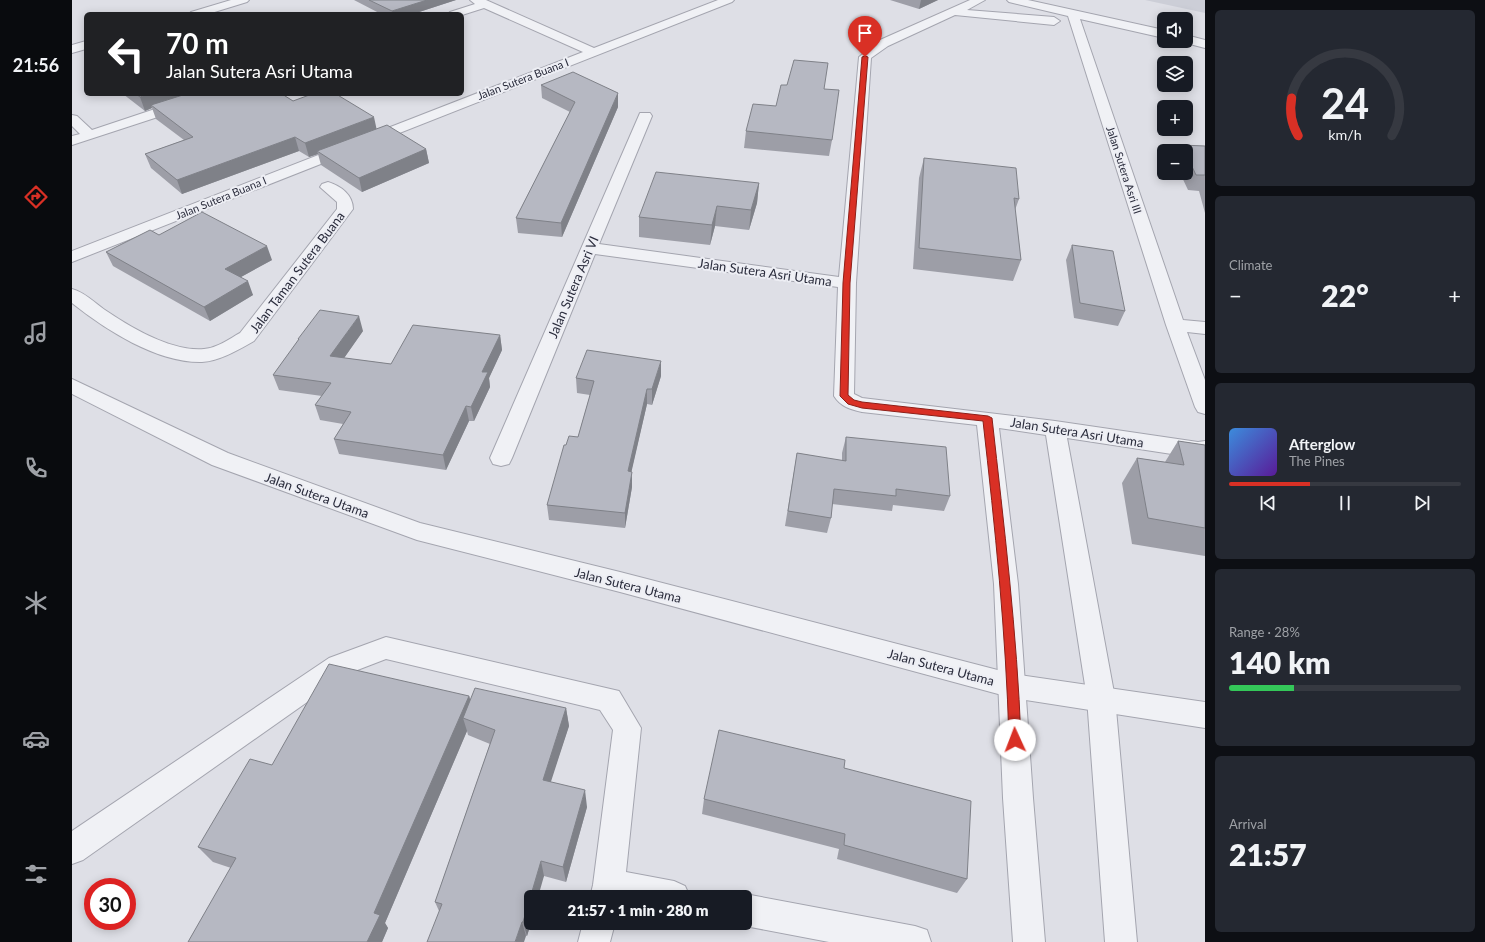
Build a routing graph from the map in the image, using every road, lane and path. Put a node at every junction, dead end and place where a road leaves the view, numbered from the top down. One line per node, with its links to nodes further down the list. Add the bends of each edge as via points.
1 (244, 0): 6 (street)
2 (728, 0): 15 (street, Jalan Sutera Buana I)
3 (979, 0): 8 (street)
4 (1013, 0): 9 (street)
5 (481, 2): 7 (street); 15 (street)
6 (202, 12)
7 (458, 12)
8 (954, 12): 9 (street); 24 (street, via 884,43 865,57)
9 (1074, 19): 10 (street); 26 (street, Jalan Sutera Asri III)
10 (1157, 33)
11 (1193, 41): 12 (street)
12 (1205, 44)
13 (84, 46): 14 (street)
14 (72, 50)
15 (593, 52): 23 (street, Jalan Sutera Buana I)
16 (208, 96): 19 (street)
17 (645, 116): 22 (street, Jalan Sutera Asri VI)
18 (72, 119): 19 (street)
19 (90, 135): 20 (street)
20 (72, 141)
21 (328, 187): 25 (street, Jalan Taman Sutera Buana, via 346,202 345,209 247,337 229,348 204,355 175,352 149,343 92,310)
22 (589, 248): 24 (street, Jalan Sutera Asri Utama); 33 (street, Jalan Sutera Asri VI)
23 (72, 257)
24 (847, 283): 30 (street, Jalan Sutera Asri Utama, via 844,396 847,399 862,405)
25 (72, 294)
26 (1175, 325): 27 (street); 29 (street)
27 (1205, 328)
28 (72, 386): 34 (street, Jalan Sutera Utama, via 220,459 417,531)
29 (1205, 407)
30 (988, 418): 31 (street, Jalan Sutera Asri Utama); 34 (street, via 1006,584)
31 (1054, 428): 32 (street, Jalan Sutera Asri Utama); 35 (street)
32 (1205, 449)
33 (501, 458)
34 (1013, 686): 35 (street, Jalan Sutera Utama); 43 (street, via 1017,791)
35 (1101, 698): 36 (street, Jalan Sutera Utama); 44 (street)
36 (1205, 715)
37 (72, 849): 38 (street, via 338,666 386,648 609,700 626,728)
38 (607, 890)
39 (752, 911): 42 (street)
40 (597, 930): 41 (street)
41 (594, 942)
42 (915, 942)
43 (1029, 942)
44 (1121, 942)

